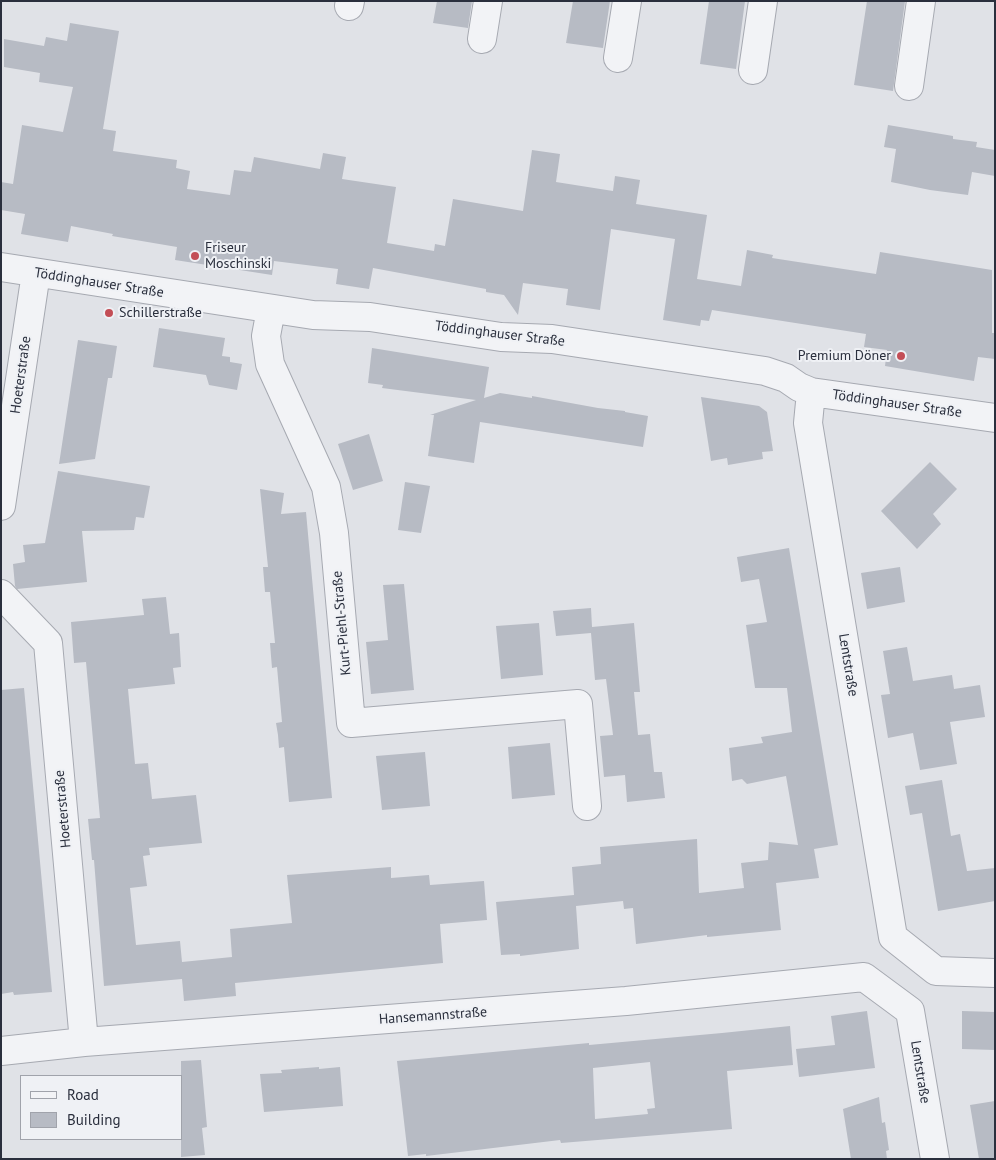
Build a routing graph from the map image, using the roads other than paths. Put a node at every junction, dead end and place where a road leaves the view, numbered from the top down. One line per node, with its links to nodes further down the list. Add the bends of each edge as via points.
1 (488, 1): 5 (street)
2 (627, 1): 6 (street)
3 (763, 1): 7 (street)
4 (921, 1): 8 (street)
5 (482, 39)
6 (618, 58)
7 (753, 70)
8 (909, 86)
9 (1, 267): 10 (street, Töddinghauser Straße)
10 (36, 273): 11 (street, Töddinghauser Straße); 14 (street, Hoeterstraße)
11 (270, 308): 12 (street, Töddinghauser Straße, via 313,315 370,317 501,336 552,339 755,370 786,378); 16 (street, Kurt-Piehl-Straße, via 266,336 270,364 326,487 334,533 351,723 578,704)
12 (811, 392): 13 (street, Töddinghauser Straße); 17 (street, Lentstraße, via 808,423 893,937 936,971)
13 (995, 418)
14 (1, 506)
15 (1, 594): 19 (street, Hoeterstraße, via 48,643)
16 (587, 806)
17 (995, 973)
18 (864, 977): 19 (street, Hansemannstraße, via 626,1001); 21 (street, Lentstraße, via 910,1011)
19 (84, 1042): 20 (street, Hansemannstraße)
20 (1, 1051)
21 (935, 1159)

